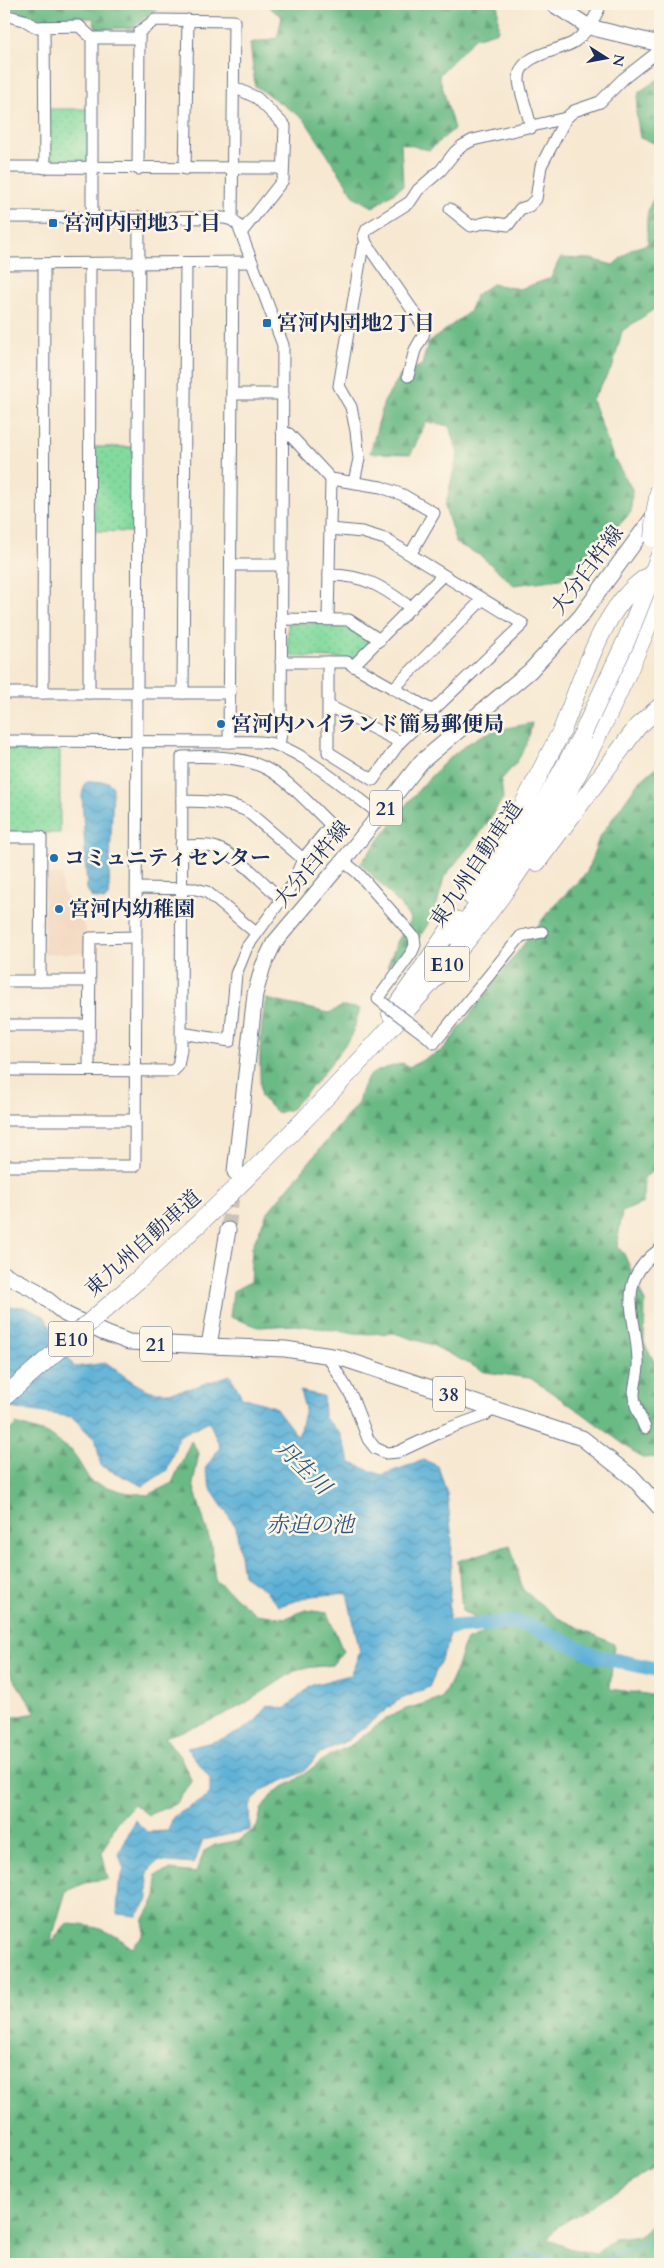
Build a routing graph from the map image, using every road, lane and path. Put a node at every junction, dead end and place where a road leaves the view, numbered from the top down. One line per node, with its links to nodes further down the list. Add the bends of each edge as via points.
1 (553, 4): 6 (main road)
2 (601, 4): 6 (street)
3 (4, 15): 5 (street, via 36,27)
4 (188, 20): 8 (street, via 155,20 139,32); 11 (street, via 234,21); 19 (street)
5 (44, 26): 7 (street, via 79,26); 15 (street)
6 (589, 27): 9 (main road); 13 (street, via 574,42 539,55 523,68 519,78)
7 (92, 38): 8 (street); 16 (street)
8 (139, 38): 18 (street)
9 (660, 44)
10 (660, 50): 12 (street, via 600,102 574,110)
11 (234, 87): 17 (street, via 257,98 285,126); 20 (street)
12 (566, 118): 13 (street); 21 (street, via 541,166 536,199 520,209 508,224 488,222 471,226)
13 (531, 128): 27 (street, via 481,138 462,146 410,202 367,229)
14 (4, 167): 15 (street)
15 (45, 168): 16 (street)
16 (92, 168): 18 (street); 23 (street)
17 (282, 168): 20 (street); 26 (street, via 283,180)
18 (138, 169): 19 (street)
19 (185, 169): 20 (street)
20 (233, 169): 25 (street)
21 (450, 209)
22 (4, 217): 23 (street)
23 (92, 217): 24 (street)
24 (139, 218): 25 (street); 30 (street)
25 (232, 220): 26 (street)
26 (241, 233): 29 (street)
27 (366, 243): 35 (street, via 425,328); 40 (street, via 362,250 339,386 351,407 356,430 359,459)
28 (233, 262): 29 (street); 31 (street); 36 (street)
29 (252, 262): 37 (street, via 283,345)
30 (139, 263): 31 (street); 34 (street); 64 (street)
31 (186, 263): 65 (street)
32 (4, 264): 33 (street)
33 (44, 264): 34 (street); 62 (street)
34 (90, 264): 63 (street)
35 (408, 376)
36 (232, 394): 37 (street); 47 (street)
37 (283, 394): 38 (street)
38 (282, 431): 39 (street, via 289,434); 46 (street)
39 (330, 479): 40 (street); 43 (street)
40 (354, 482): 44 (street, via 403,495 434,513)
41 (660, 488): 48 (highway, bridge, via 654,538)
42 (660, 508): 77 (main road, 大分臼杵線 / 21, via 581,616 530,671 421,762)
43 (330, 529): 44 (street, via 374,535); 49 (street)
44 (411, 553): 50 (street)
45 (660, 555): 70 (highway, 東九州自動車道 / E10, bridge)
46 (282, 565): 47 (street); 54 (street)
47 (231, 566): 66 (street)
48 (660, 571): 91 (highway, bridge, via 638,582 615,608 531,792 485,873)
49 (329, 575): 53 (street, via 349,575 370,581); 55 (street)
50 (443, 576): 52 (street); 53 (street)
51 (660, 594): 70 (highway, 東九州自動車道 / E10, via 618,692)
52 (482, 600): 60 (street); 69 (street, via 523,624)
53 (411, 608): 56 (street)
54 (282, 619): 55 (street); 57 (street)
55 (328, 619): 56 (street, via 353,622)
56 (380, 640): 59 (street)
57 (281, 662): 58 (street); 75 (street)
58 (328, 662): 59 (street, via 347,662); 67 (street)
59 (353, 666): 60 (street)
60 (393, 688): 69 (street)
61 (4, 693): 62 (street)
62 (43, 693): 63 (street)
63 (89, 693): 64 (street)
64 (136, 693): 65 (street); 72 (street)
65 (183, 693): 66 (street)
66 (230, 693): 73 (street)
67 (329, 706): 74 (street); 74 (street, via 328,752 373,780)
68 (660, 707): 100 (highway, via 646,717 627,740 464,958)
69 (433, 711): 74 (street)
70 (587, 738): 91 (highway, 東九州自動車道 / E10, via 488,892); 100 (highway, 東九州自動車道 / E10, via 548,825 499,898 418,997)
71 (4, 741): 72 (street)
72 (136, 741): 73 (street); 82 (street)
73 (229, 742): 75 (street, via 261,742)
74 (400, 742)
75 (279, 746): 77 (street, via 303,759)
76 (182, 801): 79 (street); 80 (street, via 237,806); 80 (street, via 182,757 247,761 264,767 331,825)
77 (380, 815): 81 (main road, 大分臼杵線 / 21)
78 (4, 837): 89 (street, via 41,837)
79 (181, 846): 83 (street); 84 (street, via 210,846 222,850)
80 (303, 859): 84 (street, via 292,885)
81 (343, 861): 85 (street, bridge, via 358,873 414,937 412,952 378,999 434,1042 521,936); 103 (main road, 大分臼杵線 / 21, via 274,943 263,966 255,994)
82 (137, 888): 83 (street); 87 (street)
83 (181, 889): 86 (street, via 207,892); 94 (street)
84 (281, 899): 86 (street)
85 (542, 932)
86 (256, 933): 94 (street, via 236,974 230,1040)
87 (136, 937): 90 (street, via 90,938); 97 (street)
88 (4, 981): 89 (street)
89 (40, 981): 90 (street)
90 (90, 981): 93 (street)
91 (385, 1023): 101 (highway, 東九州自動車道 / E10)
92 (4, 1025): 93 (street)
93 (89, 1025): 96 (street)
94 (181, 1032): 97 (street, via 178,1066 173,1071)
95 (4, 1070): 96 (street)
96 (89, 1070): 97 (street)
97 (135, 1070): 99 (street)
98 (4, 1120): 99 (street)
99 (135, 1120): 102 (street, via 135,1166)
100 (305, 1121): 101 (highway, 東九州自動車道 / E10)
101 (265, 1159): 109 (highway, 東九州自動車道 / E10, bridge, via 206,1218)
102 (4, 1166)
103 (235, 1172)
104 (228, 1230): 107 (main road)
105 (660, 1249): 111 (street, via 638,1269 630,1308 638,1360 634,1395)
106 (4, 1274): 107 (main road, 21, via 37,1291 65,1314 129,1342)
107 (209, 1346): 108 (main road, 38, via 284,1349)
108 (328, 1355): 110 (main road, 38); 110 (street, via 352,1397 368,1438 374,1448 386,1453 398,1452)
109 (4, 1397)
110 (494, 1409): 112 (main road, 38, via 582,1438 634,1479)
111 (645, 1428)
112 (660, 1508)

